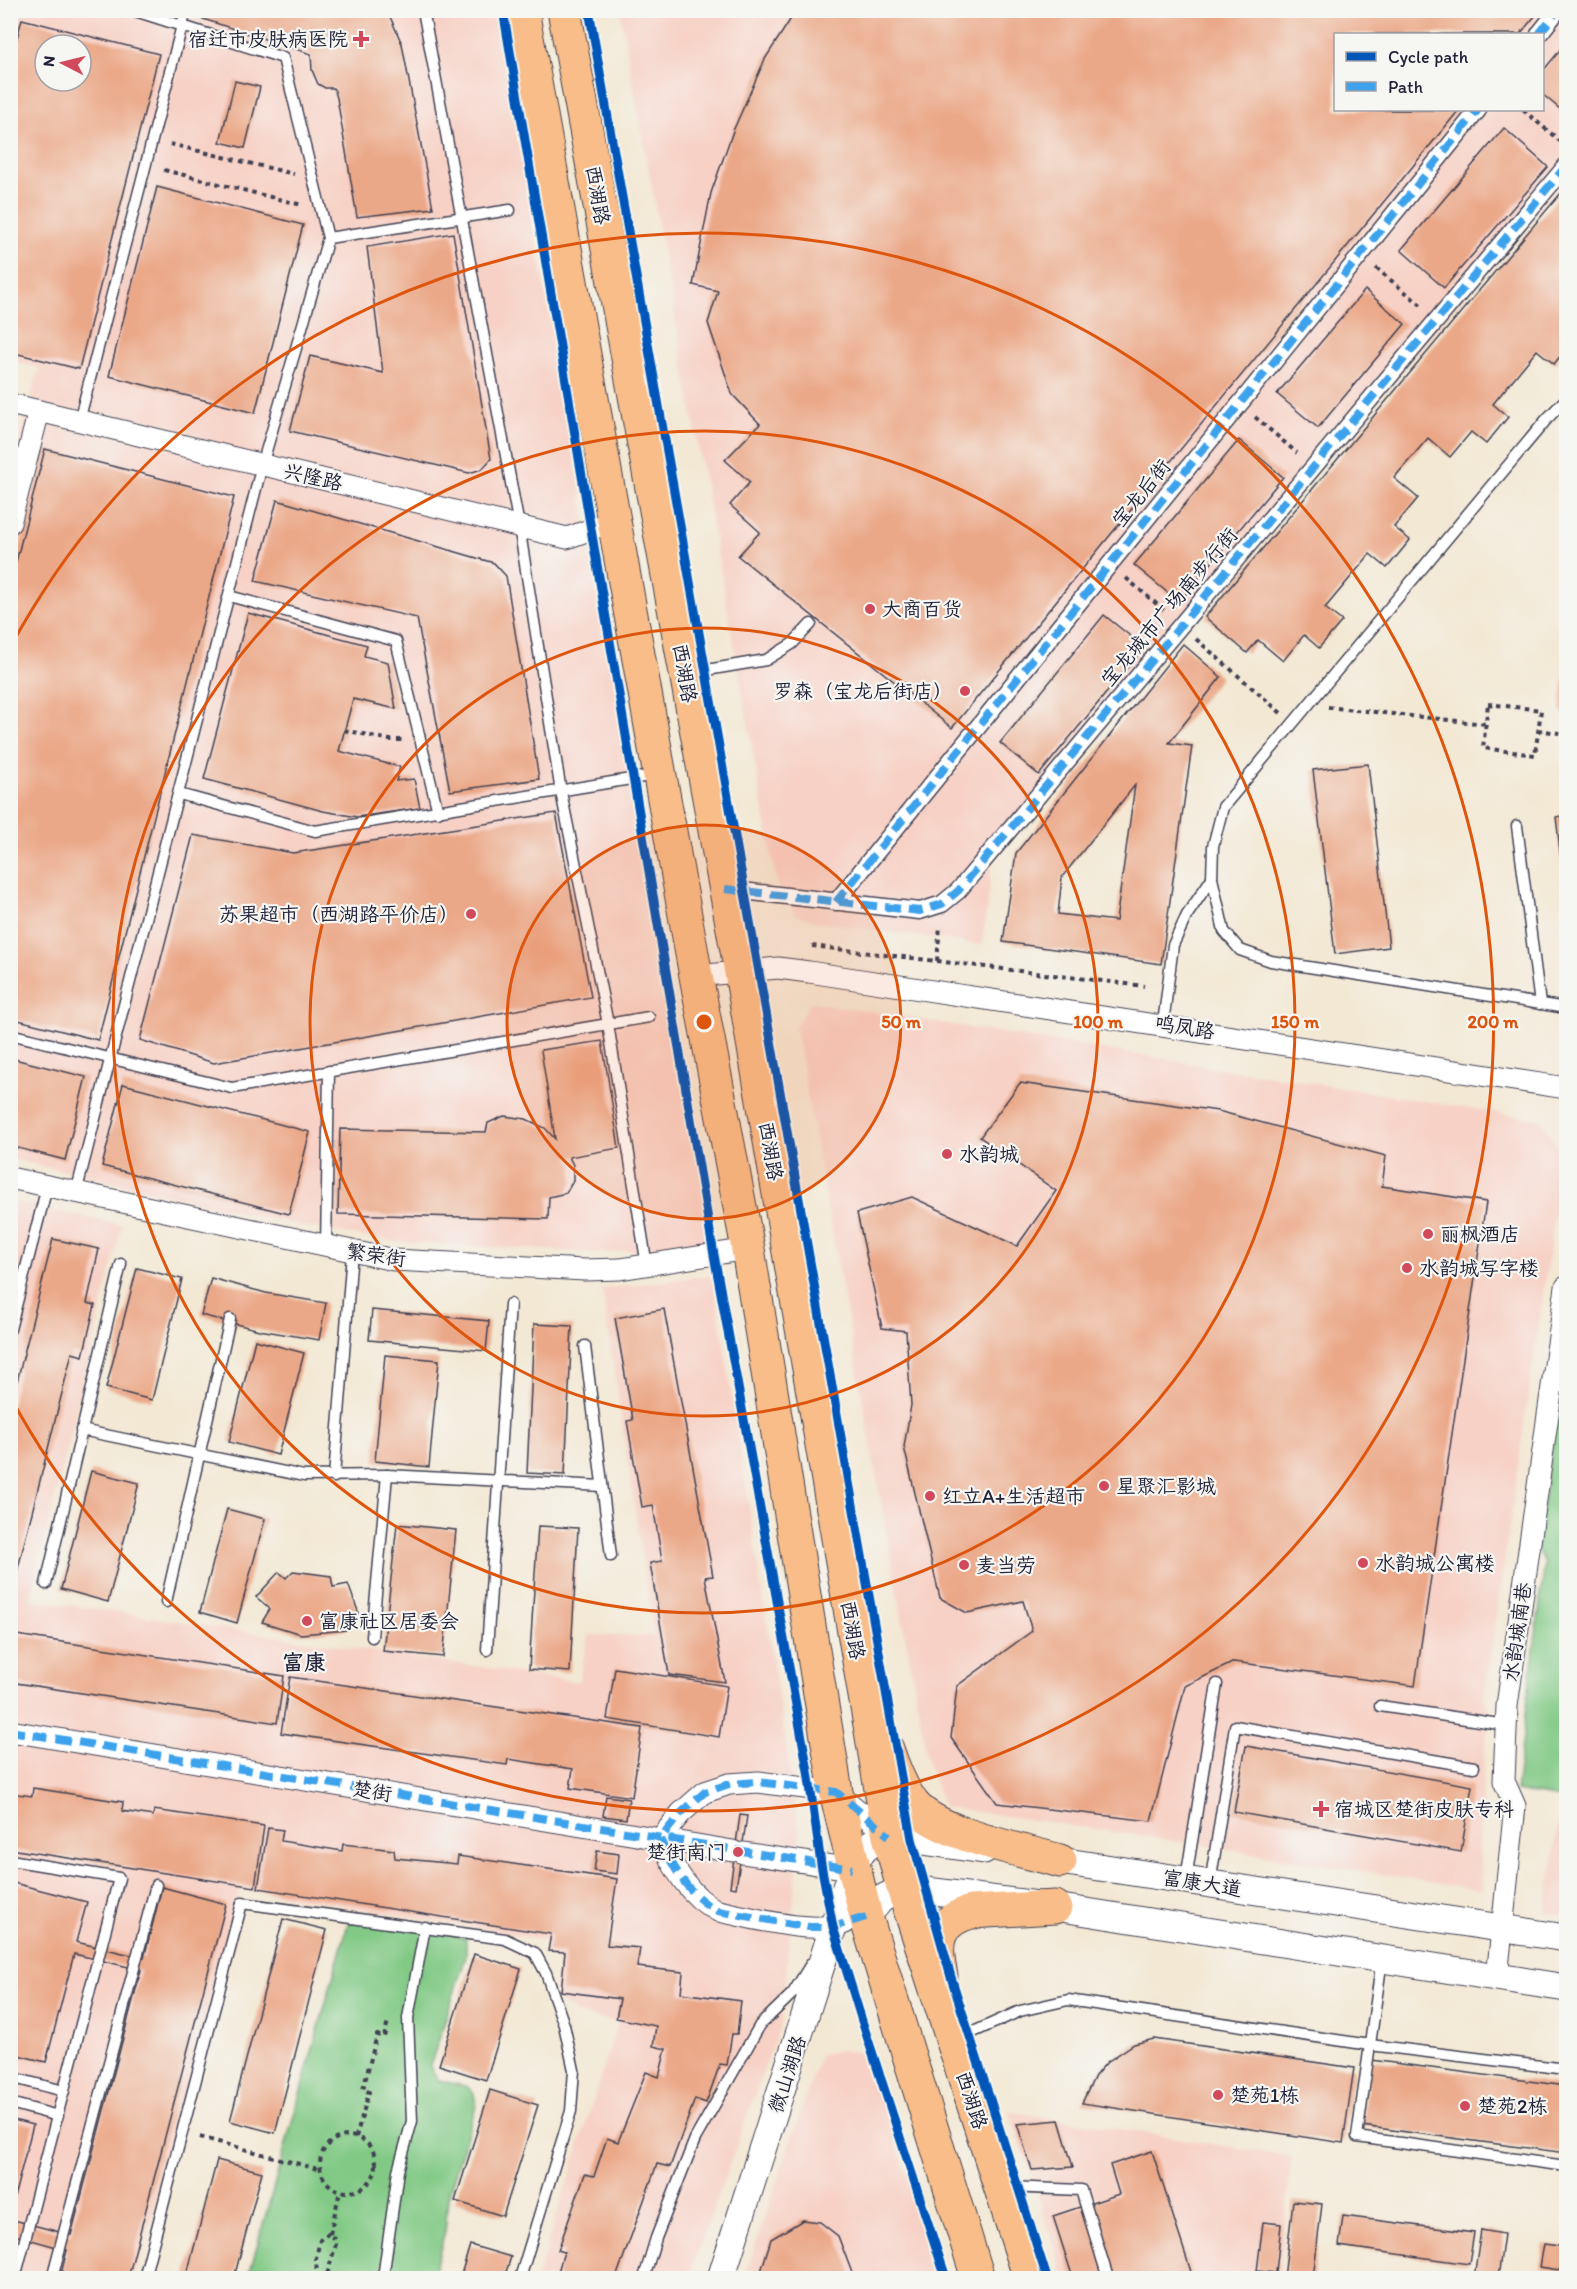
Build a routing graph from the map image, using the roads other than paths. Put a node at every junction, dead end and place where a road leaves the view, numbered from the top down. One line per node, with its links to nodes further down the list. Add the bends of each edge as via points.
1 (132, 10): 7 (lane)
2 (186, 10): 7 (lane)
3 (423, 10): 12 (lane)
4 (522, 10): 19 (main road, 西湖路)
5 (564, 10): 24 (main road, 西湖路)
6 (1558, 10): 8 (street)
7 (182, 25): 13 (lane, via 283,58); 17 (lane)
8 (1540, 33)
9 (1477, 111): 32 (street, 宝龙后街)
10 (1566, 166): 32 (street, 宝龙城市广场南步行街, via 958,891 942,904 920,911)
11 (510, 210): 12 (lane)
12 (461, 218): 13 (lane); 21 (lane)
13 (328, 238): 18 (lane)
14 (1565, 401): 30 (lane, via 1223,807 1213,846)
15 (10, 405): 16 (street, 兴隆路)
16 (39, 411): 17 (street, 兴隆路); 20 (street)
17 (79, 421): 18 (street, 兴隆路)
18 (262, 465): 21 (street, 兴隆路); 22 (lane)
19 (614, 521): 21 (street, 兴隆路, via 567,538); 25 (main road, 西湖路)
20 (10, 523)
21 (519, 526): 26 (lane)
22 (229, 596): 27 (lane); 28 (lane, via 396,641)
23 (811, 624): 24 (lane, via 792,644 766,660)
24 (686, 673): 31 (main road, 西湖路)
25 (660, 774): 26 (lane); 34 (main road, 西湖路)
26 (561, 792): 28 (lane); 38 (lane)
27 (179, 794): 28 (lane, via 315,831); 41 (lane)
28 (438, 812)
29 (1517, 826): 35 (lane)
30 (1212, 878): 35 (lane, via 1224,931 1240,950 1271,961); 39 (lane, via 1173,945)
31 (725, 889): 32 (street); 33 (main road, 西湖路)
32 (836, 903)
33 (741, 972): 34 (street, 鸣凤路); 39 (street, 鸣凤路, via 778,968); 68 (main road, 西湖路)
34 (696, 976): 48 (main road, 西湖路)
35 (1539, 1004): 36 (lane)
36 (1566, 1008)
37 (649, 1017): 38 (lane)
38 (608, 1024): 42 (lane); 51 (lane)
39 (1163, 1024): 43 (street, 鸣凤路)
40 (10, 1034): 41 (lane)
41 (112, 1057): 42 (lane, via 232,1088); 46 (lane)
42 (329, 1071): 47 (lane)
43 (1566, 1088)
44 (10, 1178): 45 (street, 繁荣街)
45 (46, 1187): 46 (street, 繁荣街); 55 (lane)
46 (76, 1193): 47 (street, 繁荣街)
47 (326, 1247): 49 (street, 繁荣街)
48 (748, 1250): 51 (street, 繁荣街); 74 (main road, 西湖路)
49 (352, 1253): 51 (street, 繁荣街, via 394,1260 585,1270); 60 (lane)
50 (121, 1264): 57 (lane)
51 (647, 1266)
52 (1566, 1287): 71 (street, 水韵城南巷)
53 (510, 1304): 61 (lane)
54 (230, 1319): 58 (lane)
55 (10, 1329)
56 (585, 1346): 62 (lane)
57 (81, 1430): 58 (lane); 64 (lane)
58 (200, 1455): 60 (lane, via 304,1476); 65 (lane)
59 (387, 1474): 60 (lane); 61 (lane); 66 (lane)
60 (334, 1477)
61 (499, 1480): 62 (lane); 67 (lane)
62 (602, 1486): 63 (lane)
63 (611, 1556)
64 (46, 1584)
65 (166, 1602)
66 (372, 1637)
67 (487, 1650)
68 (860, 1670): 75 (main road, 西湖路); 78 (main road, via 892,1762 914,1805 950,1828)
69 (1217, 1684): 80 (lane)
70 (1380, 1706): 71 (lane)
71 (1506, 1725): 87 (street, 水韵城南巷, via 1504,1781 1515,1806)
72 (10, 1731): 76 (street, 楚街)
73 (1473, 1767): 80 (lane, via 1235,1726)
74 (836, 1792): 75 (street); 76 (street, via 758,1782 729,1784 705,1792); 79 (main road, 西湖路)
75 (889, 1836): 78 (street, 富康大道); 79 (street, via 868,1844); 82 (main road, 西湖路)
76 (660, 1839): 79 (street, 楚街); 86 (street, via 678,1874 707,1906 809,1927)
77 (10, 1860): 97 (lane, via 119,1878)
78 (1060, 1861): 80 (street, 富康大道)
79 (852, 1869): 84 (main road, 西湖路); 86 (street, 微山湖路)
80 (1198, 1882): 87 (street, 富康大道)
81 (156, 1885): 103 (lane)
82 (903, 1888): 83 (street); 84 (street, via 880,1899); 96 (main road, 西湖路)
83 (1055, 1907): 89 (street); 96 (main road, via 971,1912 944,1925 937,1958)
84 (866, 1917): 86 (street); 109 (main road, 西湖路)
85 (424, 1926): 104 (lane, via 242,1903); 105 (lane, via 408,2018 412,2121 398,2171); 106 (lane, via 505,1939 535,1953 564,2025 574,2070 571,2111)
86 (833, 1927): 107 (lane, via 793,1993 760,2025 695,2139); 108 (street, 微山湖路)
87 (1502, 1929): 88 (street, 富康大道); 90 (street, 水韵城南巷)
88 (1566, 1938)
89 (1382, 1959): 90 (street); 93 (lane)
90 (1497, 1977): 91 (street)
91 (1566, 1988)
92 (969, 2034): 93 (lane, via 1020,2011 1068,2000)
93 (1370, 2045): 94 (lane); 100 (lane, via 1357,2137)
94 (1566, 2069)
95 (10, 2077): 97 (lane)
96 (964, 2078): 101 (main road, 西湖路)
97 (64, 2091): 99 (lane)
98 (10, 2103): 99 (lane)
99 (58, 2116): 102 (lane)
100 (1566, 2166)
101 (1000, 2187): 110 (main road, 西湖路); 111 (lane, via 1081,2190)
102 (15, 2278)
103 (52, 2278)
104 (144, 2278)
105 (383, 2278)
106 (520, 2278)
107 (644, 2278)
108 (721, 2278)
109 (978, 2278)
110 (1030, 2278)
111 (1108, 2278)

